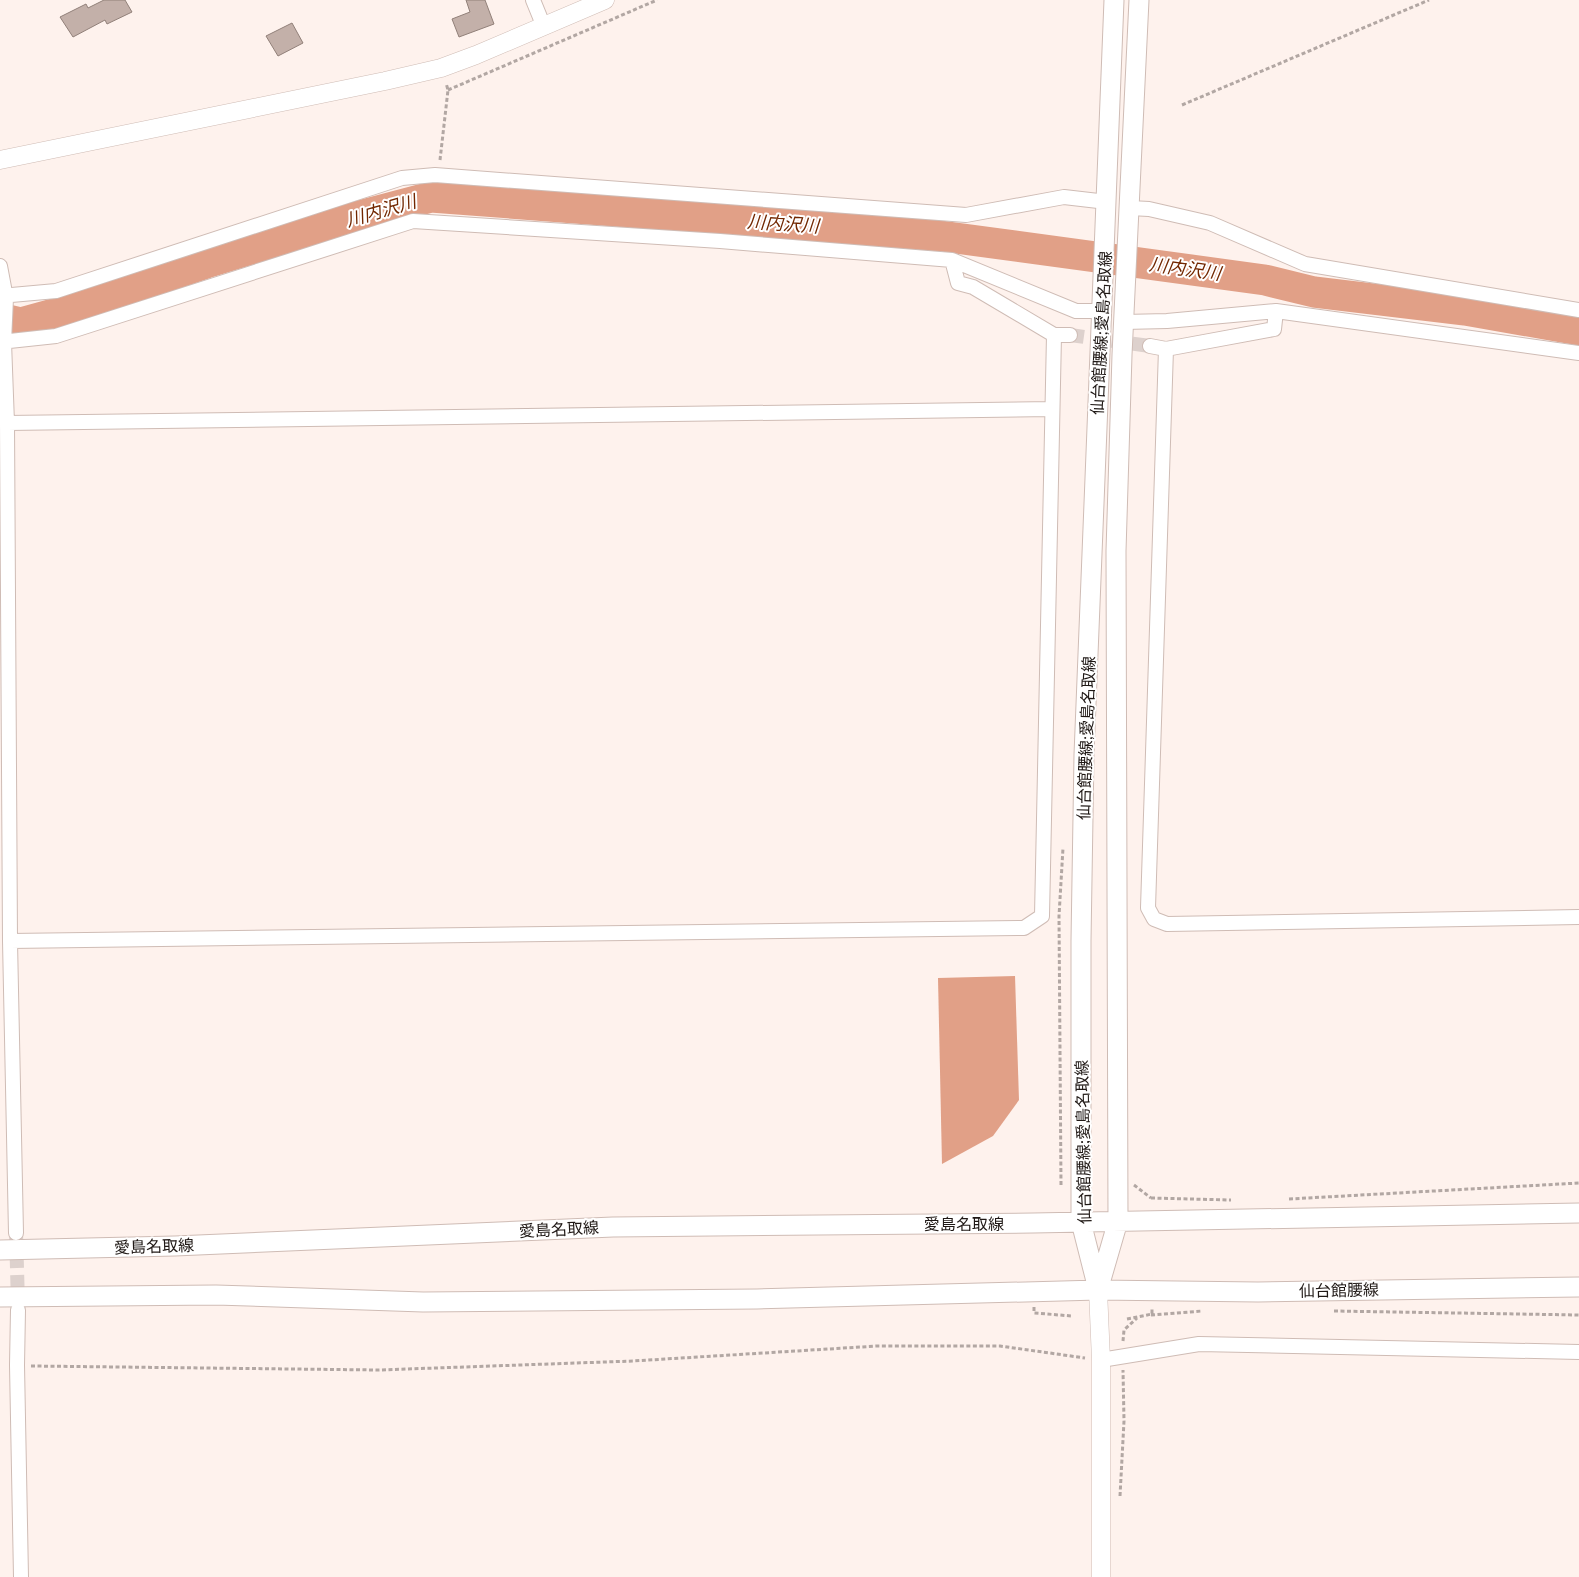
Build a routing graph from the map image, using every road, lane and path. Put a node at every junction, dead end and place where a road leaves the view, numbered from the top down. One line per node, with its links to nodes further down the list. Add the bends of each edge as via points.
1 (533, 0): 7 (street)
2 (606, 0): 7 (street)
3 (657, 0): 9 (path)
4 (1114, 0): 13 (main road, 仙台館腰線;愛島名取線)
5 (1139, 0): 14 (main road, 仙台館腰線;愛島名取線)
6 (1429, 0): 10 (path)
7 (544, 28): 8 (street)
8 (441, 68): 9 (path); 11 (street)
9 (448, 90): 12 (path, via 442,154)
10 (1182, 105)
11 (0, 160)
12 (435, 175): 13 (street, via 966,215 1064,197); 17 (street, via 402,178 56,291)
13 (1107, 202): 18 (main road, 仙台館腰線;愛島名取線)
14 (1130, 216): 19 (street, via 1148,209 1210,223 1305,264); 21 (main road, 仙台館腰線;愛島名取線)
15 (952, 260): 18 (street, via 1076,311); 22 (street, via 958,283 973,287); 24 (street, via 413,221 56,336)
16 (0, 266): 17 (street)
17 (4, 300): 24 (street)
18 (1102, 303): 40 (main road, 仙台館腰線;愛島名取線, via 1084,755)
19 (1579, 310)
20 (1276, 311): 21 (street); 26 (street, via 1274,329); 27 (street)
21 (1124, 322): 39 (main road, 仙台館腰線;愛島名取線, via 1116,551)
22 (1054, 335): 23 (street); 28 (street)
23 (1070, 336)
24 (3, 338): 29 (street)
25 (1150, 346): 26 (street)
26 (1166, 349): 30 (street, via 1148,908 1154,919 1167,924)
27 (1579, 353)
28 (1052, 409): 29 (street); 31 (street, via 1042,916 1024,928)
29 (7, 423): 31 (street)
30 (1579, 917)
31 (10, 941): 41 (street)
32 (1579, 1183): 35 (path)
33 (1129, 1185): 34 (path, via 1134,1185)
34 (1151, 1198): 36 (path); 37 (path)
35 (1287, 1199)
36 (1238, 1200)
37 (1151, 1203)
38 (1579, 1213): 39 (main road)
39 (1118, 1221): 40 (main road, 愛島名取線); 44 (main road, 仙台館腰線;愛島名取線)
40 (1082, 1222): 42 (main road, 愛島名取線, via 613,1226 174,1246); 44 (main road, 仙台館腰線;愛島名取線)
41 (16, 1233)
42 (0, 1250)
43 (1579, 1287): 44 (main road, 仙台館腰線, via 1258,1292)
44 (1098, 1290): 45 (main road, via 757,1299 442,1302 216,1295); 58 (street)
45 (0, 1297)
46 (1152, 1304): 51 (path)
47 (1034, 1305): 53 (path, via 1034,1313)
48 (18, 1310): 59 (street)
49 (1210, 1310): 51 (path)
50 (1324, 1310): 52 (path)
51 (1151, 1315): 55 (path)
52 (1579, 1315)
53 (1072, 1316)
54 (1126, 1318): 55 (path)
55 (1137, 1318): 57 (path, via 1124,1330)
56 (1579, 1352): 57 (street, via 1199,1344)
57 (1122, 1356): 58 (street); 60 (path, via 1124,1421)
58 (1101, 1360): 59 (path, via 1000,1346 877,1346 633,1361 379,1370); 62 (street)
59 (17, 1366): 61 (street)
60 (1120, 1503)
61 (21, 1577)
62 (1101, 1577)

